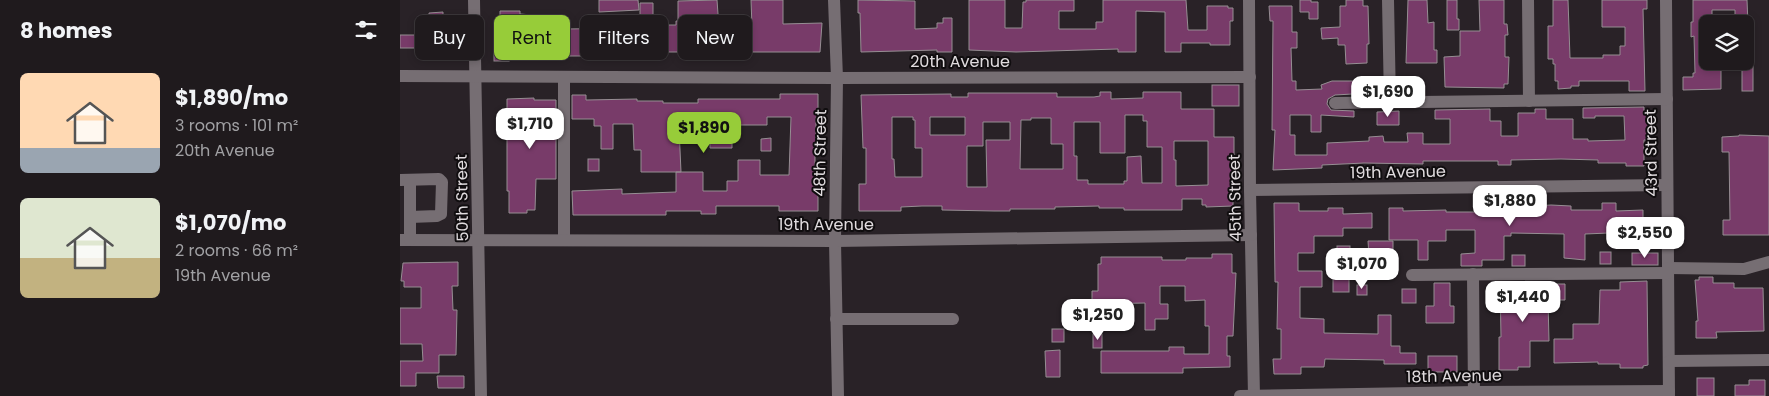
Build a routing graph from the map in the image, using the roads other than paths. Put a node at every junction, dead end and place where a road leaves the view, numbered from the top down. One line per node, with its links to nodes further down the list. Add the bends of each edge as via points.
1 (474, 0): 8 (street, 50th Street)
2 (834, 0): 11 (street, 48th Street)
3 (1249, 0): 10 (street, 45th Street)
4 (1388, 0): 14 (street)
5 (1528, 0): 13 (street)
6 (1666, 0): 12 (street, 43rd Street)
7 (400, 76): 8 (street, 20th Avenue)
8 (476, 76): 9 (street, 20th Avenue); 21 (street, 50th Street)
9 (564, 77): 11 (street, 20th Avenue); 23 (street)
10 (1250, 77): 11 (street, 20th Avenue); 18 (street, 45th Street)
11 (837, 78): 24 (street, 48th Street)
12 (1666, 99): 13 (street); 17 (street, 43rd Street)
13 (1529, 101): 14 (street)
14 (1390, 102): 15 (street)
15 (1335, 103)
16 (405, 180): 19 (street); 19 (street, via 440,179 442,182 441,214)
17 (1667, 185): 18 (street, 19th Avenue); 26 (street, 43rd Street)
18 (1250, 190): 20 (street, 45th Street)
19 (407, 210): 22 (street)
20 (1251, 235): 24 (street, 19th Avenue); 38 (street, 45th Street)
21 (480, 239): 22 (street, 19th Avenue); 23 (street, 19th Avenue); 35 (street, 50th Street)
22 (405, 240)
23 (564, 240): 24 (street, 19th Avenue)
24 (835, 241): 29 (street, 48th Street)
25 (1769, 262): 26 (street, via 1744,269)
26 (1668, 270): 27 (street); 32 (street, 43rd Street)
27 (1473, 274): 28 (street); 34 (street)
28 (1412, 275)
29 (836, 319): 30 (street); 36 (street, 48th Street)
30 (953, 319)
31 (1769, 360): 32 (street)
32 (1670, 361): 33 (street, 43rd Street)
33 (1669, 393): 34 (street, 18th Avenue)
34 (1474, 394): 38 (street, 18th Avenue)
35 (481, 396)
36 (838, 396)
37 (1240, 396): 38 (street, 18th Avenue)
38 (1254, 396)

